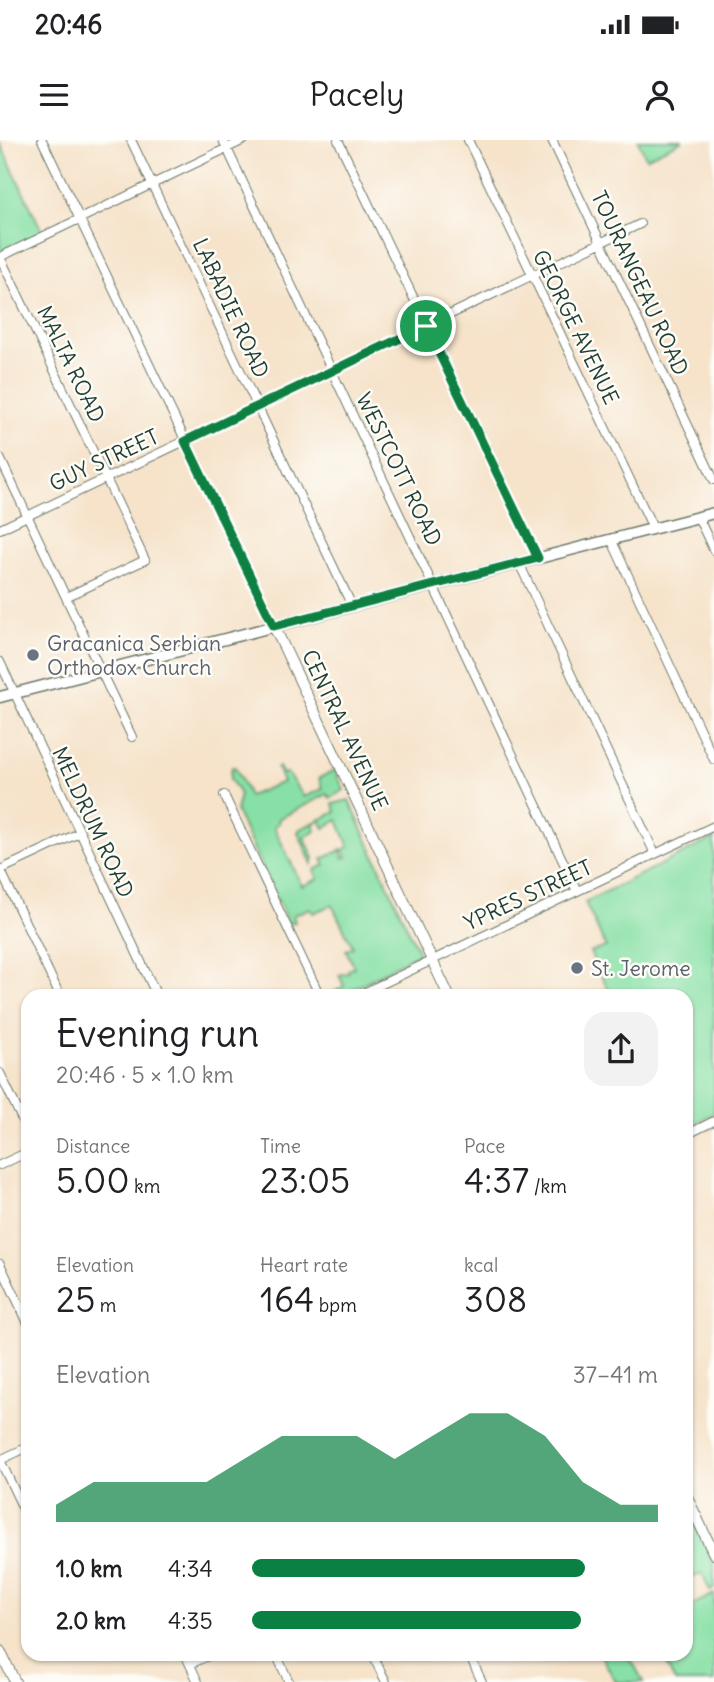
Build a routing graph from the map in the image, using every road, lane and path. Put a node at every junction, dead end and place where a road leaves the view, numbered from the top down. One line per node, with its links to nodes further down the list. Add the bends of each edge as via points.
1 (42, 140): 9 (street, CENTRAL AVENUE)
2 (131, 140): 8 (street, LABADIE ROAD)
3 (244, 140): 7 (street)
4 (338, 140): 14 (street)
5 (468, 140): 13 (street, GEORGE AVENUE)
6 (552, 140): 11 (street, TOURANGEAU ROAD)
7 (225, 144): 8 (street); 15 (street, WESTCOTT ROAD)
8 (152, 184): 9 (street); 16 (street, LABADIE ROAD)
9 (80, 218): 12 (street); 17 (street, CENTRAL AVENUE)
10 (639, 224): 11 (street, GUY STREET)
11 (601, 243): 13 (street, GUY STREET); 20 (street, TOURANGEAU ROAD)
12 (0, 257): 19 (street, MALTA ROAD)
13 (533, 275): 14 (street, GUY STREET); 24 (street, GEORGE AVENUE)
14 (426, 326): 15 (street, GUY STREET); 28 (street)
15 (333, 370): 16 (street, GUY STREET); 30 (street, WESTCOTT ROAD)
16 (258, 406): 17 (street, GUY STREET); 32 (street, LABADIE ROAD)
17 (185, 441): 19 (street, GUY STREET); 33 (street, CENTRAL AVENUE)
18 (0, 458): 22 (street)
19 (106, 478): 22 (street, GUY STREET); 31 (street, MALTA ROAD, via 145,560)
20 (714, 480)
21 (714, 513): 23 (main road)
22 (27, 516): 25 (street, GUY STREET); 31 (street)
23 (698, 517): 24 (main road); 27 (street)
24 (653, 528): 26 (main road)
25 (0, 529)
26 (611, 539): 28 (main road); 39 (street)
27 (714, 551)
28 (538, 558): 29 (main road)
29 (519, 563): 30 (main road); 43 (street)
30 (435, 584): 32 (main road); 45 (street, WESTCOTT ROAD)
31 (66, 597): 35 (street)
32 (352, 606): 33 (main road)
33 (274, 626): 35 (main road); 46 (street, CENTRAL AVENUE)
34 (0, 662): 36 (street, MELDRUM ROAD)
35 (102, 670): 36 (main road); 38 (street)
36 (14, 693): 37 (main road); 42 (street, MELDRUM ROAD)
37 (0, 696)
38 (132, 737)
39 (714, 760)
40 (224, 795): 49 (street)
41 (714, 826): 43 (street, YPRES STREET)
42 (79, 833): 44 (street); 48 (street, MELDRUM ROAD)
43 (655, 854): 45 (street, YPRES STREET)
44 (0, 870): 47 (street)
45 (578, 891): 46 (street, YPRES STREET)
46 (432, 960): 50 (street, YPRES STREET); 51 (street, CENTRAL AVENUE)
47 (57, 989)
48 (154, 989)
49 (317, 989)
50 (372, 989)
51 (446, 989)
52 (0, 1073): 53 (street)
53 (21, 1117)
54 (714, 1121): 55 (street)
55 (693, 1132)
56 (21, 1155): 57 (street)
57 (0, 1165)
58 (0, 1264): 59 (street)
59 (21, 1308)
60 (21, 1450): 61 (street)
61 (0, 1460): 62 (street)
62 (21, 1504)
63 (693, 1510): 64 (street)
64 (714, 1554)
65 (0, 1651): 72 (street)
66 (188, 1661): 71 (street)
67 (197, 1661): 71 (street)
68 (279, 1661): 74 (street)
69 (376, 1661): 75 (street)
70 (472, 1661): 76 (street)
71 (190, 1664): 73 (street)
72 (15, 1682)
73 (198, 1682)
74 (289, 1682)
75 (386, 1682)
76 (482, 1682)

